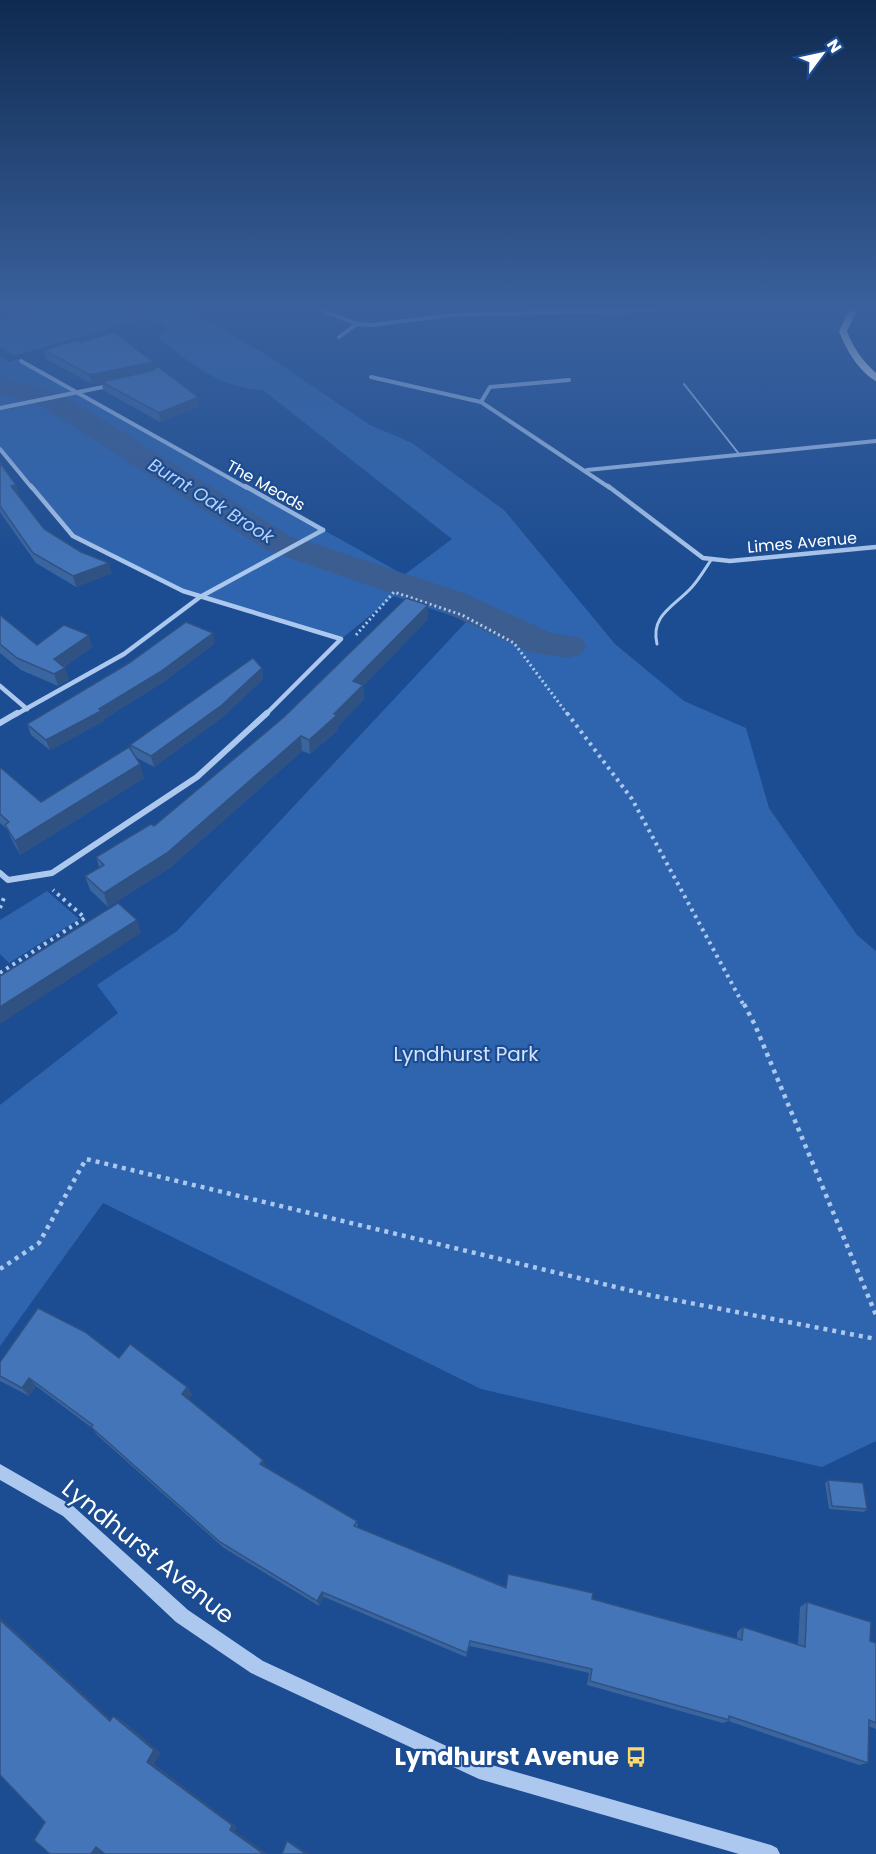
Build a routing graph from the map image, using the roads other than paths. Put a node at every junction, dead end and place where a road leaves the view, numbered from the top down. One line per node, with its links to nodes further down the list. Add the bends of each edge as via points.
1 (58, 397): 7 (street)
2 (82, 397): 14 (street, The Meads, via 323,530)
3 (456, 397): 6 (street)
4 (484, 397): 6 (street)
5 (694, 397): 10 (lane)
6 (481, 402): 11 (street)
7 (0, 408)
8 (876, 441): 10 (street)
9 (0, 449): 14 (street, via 74,536)
10 (739, 454): 11 (street)
11 (586, 470): 13 (street, via 694,553)
12 (876, 547): 13 (street, Limes Avenue)
13 (711, 560): 15 (lane, via 688,591 655,622)
14 (200, 597): 17 (street, via 124,654); 19 (street, via 341,639 197,777 52,873 8,880)
15 (657, 644)
16 (0, 687): 17 (street)
17 (27, 709): 18 (street)
18 (0, 723)
19 (0, 873)
20 (0, 1472): 21 (street, Lyndhurst Avenue, via 68,1511 182,1616 257,1667 479,1770)
21 (771, 1854)

